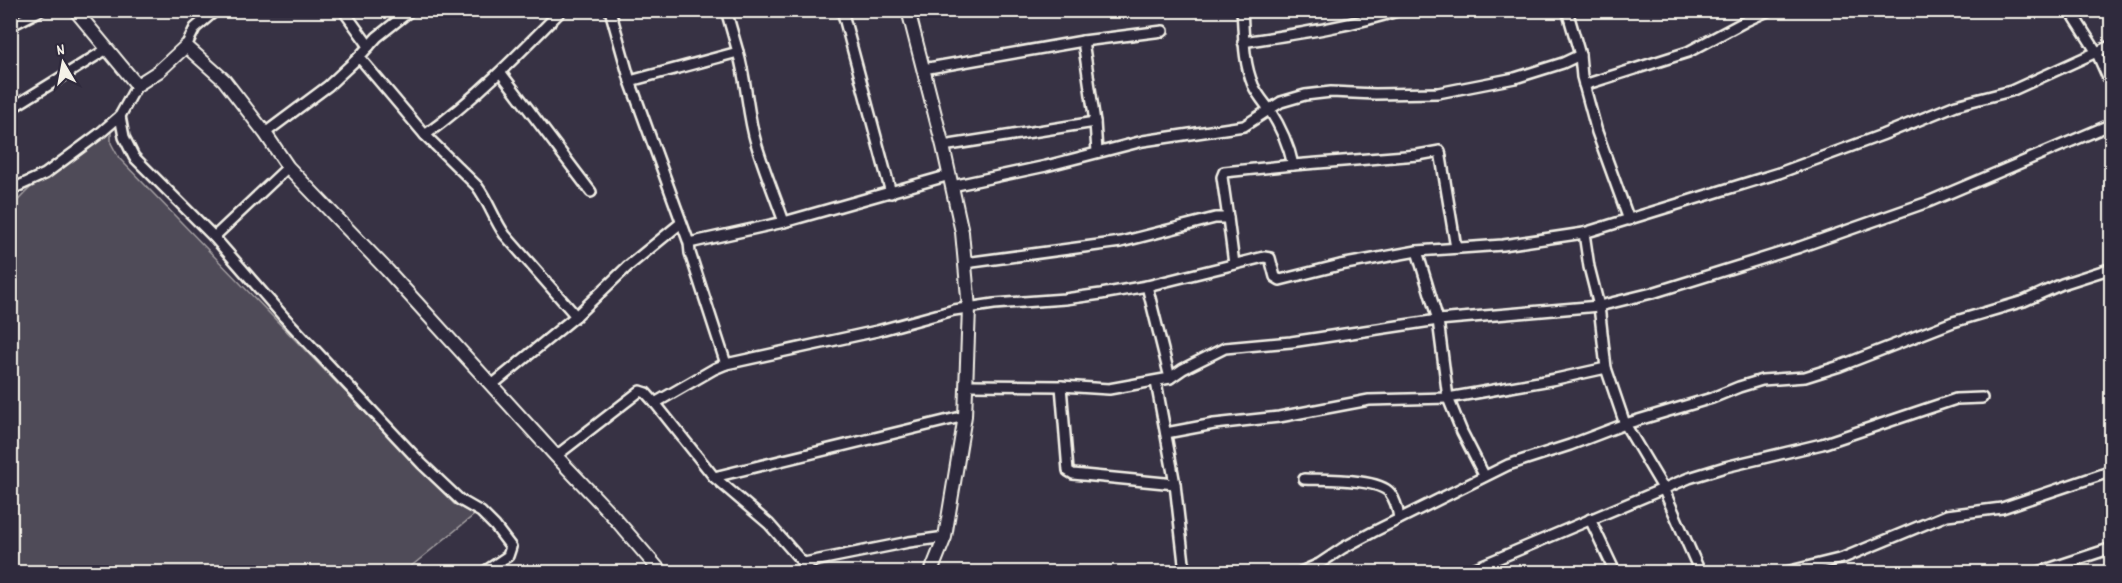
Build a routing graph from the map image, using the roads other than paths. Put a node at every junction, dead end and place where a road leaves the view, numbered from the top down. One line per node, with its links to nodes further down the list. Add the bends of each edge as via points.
1 (41, 10): 16 (street)
2 (75, 10): 23 (main road)
3 (216, 10): 21 (street, via 195,28)
4 (342, 10): 22 (street)
5 (411, 10): 22 (street)
6 (562, 10): 29 (street)
7 (610, 10): 30 (street)
8 (726, 10): 25 (street)
9 (842, 10): 48 (street)
10 (908, 10): 28 (main road)
11 (1242, 10): 19 (street)
12 (1400, 10): 19 (street)
13 (1567, 10): 26 (street)
14 (1770, 10): 32 (street, via 1688,52)
15 (2070, 10): 24 (street)
16 (10, 26)
17 (1163, 31): 18 (street)
18 (1083, 41): 28 (street); 37 (street)
19 (1243, 42): 35 (street, via 1252,83)
20 (2112, 45): 24 (street)
21 (186, 46): 31 (main road); 39 (main road, via 224,80)
22 (369, 46): 27 (street)
23 (107, 49): 31 (main road); 34 (street)
24 (2096, 51): 33 (street); 51 (street, via 2011,91 1956,105 1779,173)
25 (738, 52): 30 (street); 53 (street, via 756,143)
26 (1580, 55): 32 (street); 35 (street, via 1515,78 1475,87 1438,93 1322,93 1281,102)
27 (359, 57): 39 (street); 40 (street)
28 (923, 69): 41 (main road)
29 (501, 73): 40 (street); 47 (street)
30 (630, 81): 54 (street)
31 (137, 85): 36 (street)
32 (1584, 85): 51 (street)
33 (2112, 87)
34 (10, 109)
35 (1269, 110): 42 (street, via 1244,126); 43 (street)
36 (120, 116): 46 (street, via 45,174); 56 (street, via 134,157)
37 (1095, 122): 41 (street); 42 (street)
38 (2112, 124): 64 (street, via 1928,202 1735,268)
39 (265, 133): 44 (main road)
40 (425, 135): 66 (street, via 477,186 505,235)
41 (943, 146): 45 (main road)
42 (1097, 152): 45 (street, via 1046,166)
43 (1293, 165): 50 (street, via 1224,172); 58 (street, via 1440,151)
44 (288, 167): 56 (street); 72 (main road)
45 (951, 180): 48 (street); 60 (main road)
46 (10, 190)
47 (591, 192)
48 (891, 193): 53 (street)
49 (10, 215): 52 (street)
50 (1228, 218): 60 (street, via 1121,242); 61 (street)
51 (1629, 220): 55 (street)
52 (10, 222)
53 (784, 222): 57 (street)
54 (681, 223): 57 (street); 66 (street)
55 (1584, 233): 58 (street); 64 (street)
56 (214, 237): 93 (street, via 422,464 460,500 481,513 512,547 508,556)
57 (689, 243): 68 (street)
58 (1456, 248): 59 (street)
59 (1417, 251): 61 (street, via 1280,280 1275,277 1268,256); 67 (street)
60 (965, 263): 65 (main road)
61 (1234, 264): 63 (street)
62 (2112, 268): 79 (street, via 1953,322 1829,370 1804,377 1762,380)
63 (1147, 286): 65 (street); 70 (street)
64 (1599, 306): 67 (street); 69 (street)
65 (969, 308): 68 (street); 73 (main road)
66 (576, 316): 72 (street)
67 (1438, 320): 70 (street, via 1226,348); 75 (street)
68 (726, 364): 77 (street)
69 (1606, 368): 75 (street); 79 (street)
70 (1170, 378): 71 (street)
71 (1156, 382): 74 (street, via 1109,389); 80 (street)
72 (492, 385): 81 (main road)
73 (968, 385): 74 (street); 78 (main road)
74 (1061, 386): 86 (street, via 1068,471)
75 (1448, 398): 80 (street, via 1369,400); 83 (street)
76 (1982, 399): 87 (street, via 1956,399 1822,444 1725,467)
77 (655, 403): 81 (street, via 640,391); 84 (street)
78 (965, 416): 84 (street); 90 (main road)
79 (1625, 424): 83 (street); 87 (street)
80 (1166, 433): 86 (street)
81 (556, 456): 94 (main road)
82 (2112, 471): 102 (street, via 2002,508 1947,515 1843,558)
83 (1484, 475): 88 (street)
84 (714, 477): 92 (street, via 752,508)
85 (1304, 478): 88 (street, via 1377,485 1389,491)
86 (1175, 484): 97 (street)
87 (1663, 488): 89 (street); 101 (street)
88 (1399, 519): 98 (street)
89 (1590, 519): 99 (street); 100 (street)
90 (945, 537): 92 (street); 96 (main road)
91 (2112, 548): 103 (street)
92 (804, 563): 95 (street)
93 (484, 573)
94 (661, 573)
95 (811, 573)
96 (931, 573)
97 (1185, 573)
98 (1300, 573)
99 (1466, 573)
100 (1616, 573)
101 (1700, 573)
102 (1786, 573)
103 (2039, 573)

